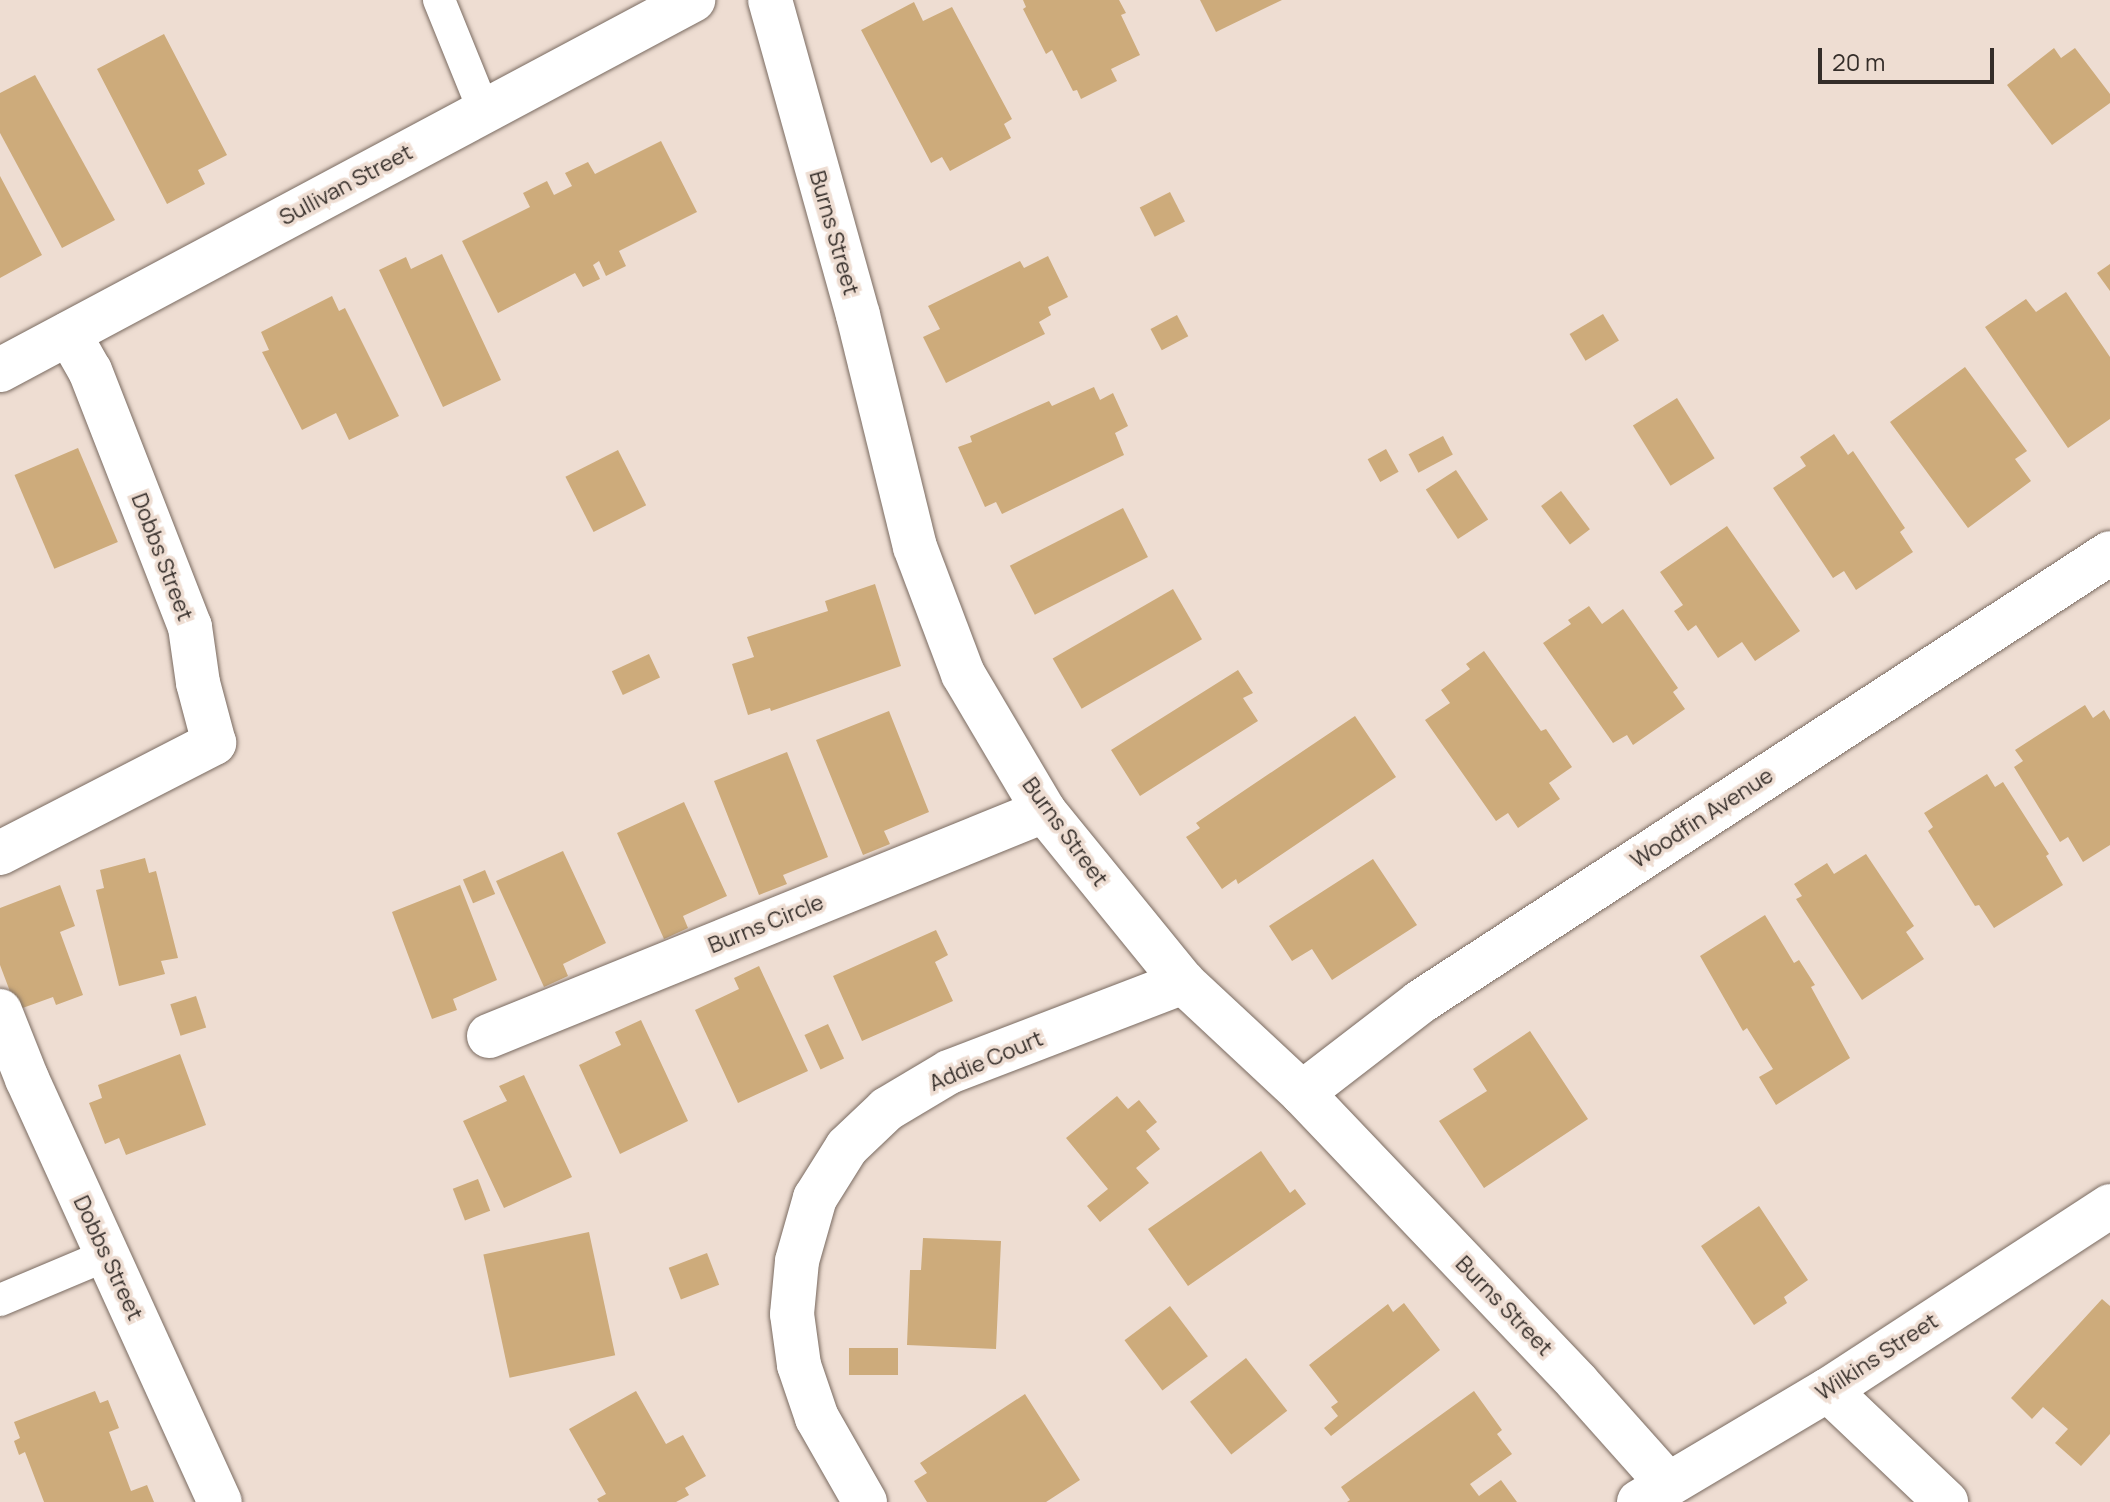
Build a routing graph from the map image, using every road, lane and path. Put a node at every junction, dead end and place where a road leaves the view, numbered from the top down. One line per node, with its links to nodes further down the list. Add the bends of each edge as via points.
1 (439, 0): 4 (lane)
2 (693, 0): 4 (street, Sullivan Street)
3 (770, 0): 8 (street, Burns Street, via 858,315 915,547 963,674)
4 (484, 111): 5 (street, Sullivan Street)
5 (69, 334): 6 (street, Sullivan Street); 9 (street, Dobbs Street, via 90,371 190,627 214,743)
6 (0, 370)
7 (2110, 553): 13 (street, Woodfin Avenue, via 1420,1002)
8 (1044, 811): 10 (street, Burns Street); 12 (street, Burns Circle)
9 (0, 853)
10 (1183, 982): 13 (street, Burns Street); 20 (street, Addie Court, via 949,1072 887,1109 847,1147 815,1198 797,1261 792,1314 799,1365 817,1418)
11 (0, 1011): 15 (street, Dobbs Street)
12 (489, 1036)
13 (1302, 1093): 18 (street, Burns Street, via 1588,1393)
14 (2110, 1206): 17 (street, Wilkins Street)
15 (107, 1255): 16 (lane); 19 (street, Dobbs Street)
16 (0, 1300)
17 (1828, 1390): 18 (street, Wilkins Street); 21 (street)
18 (1654, 1493)
19 (220, 1502)
20 (865, 1502)
21 (1946, 1502)

